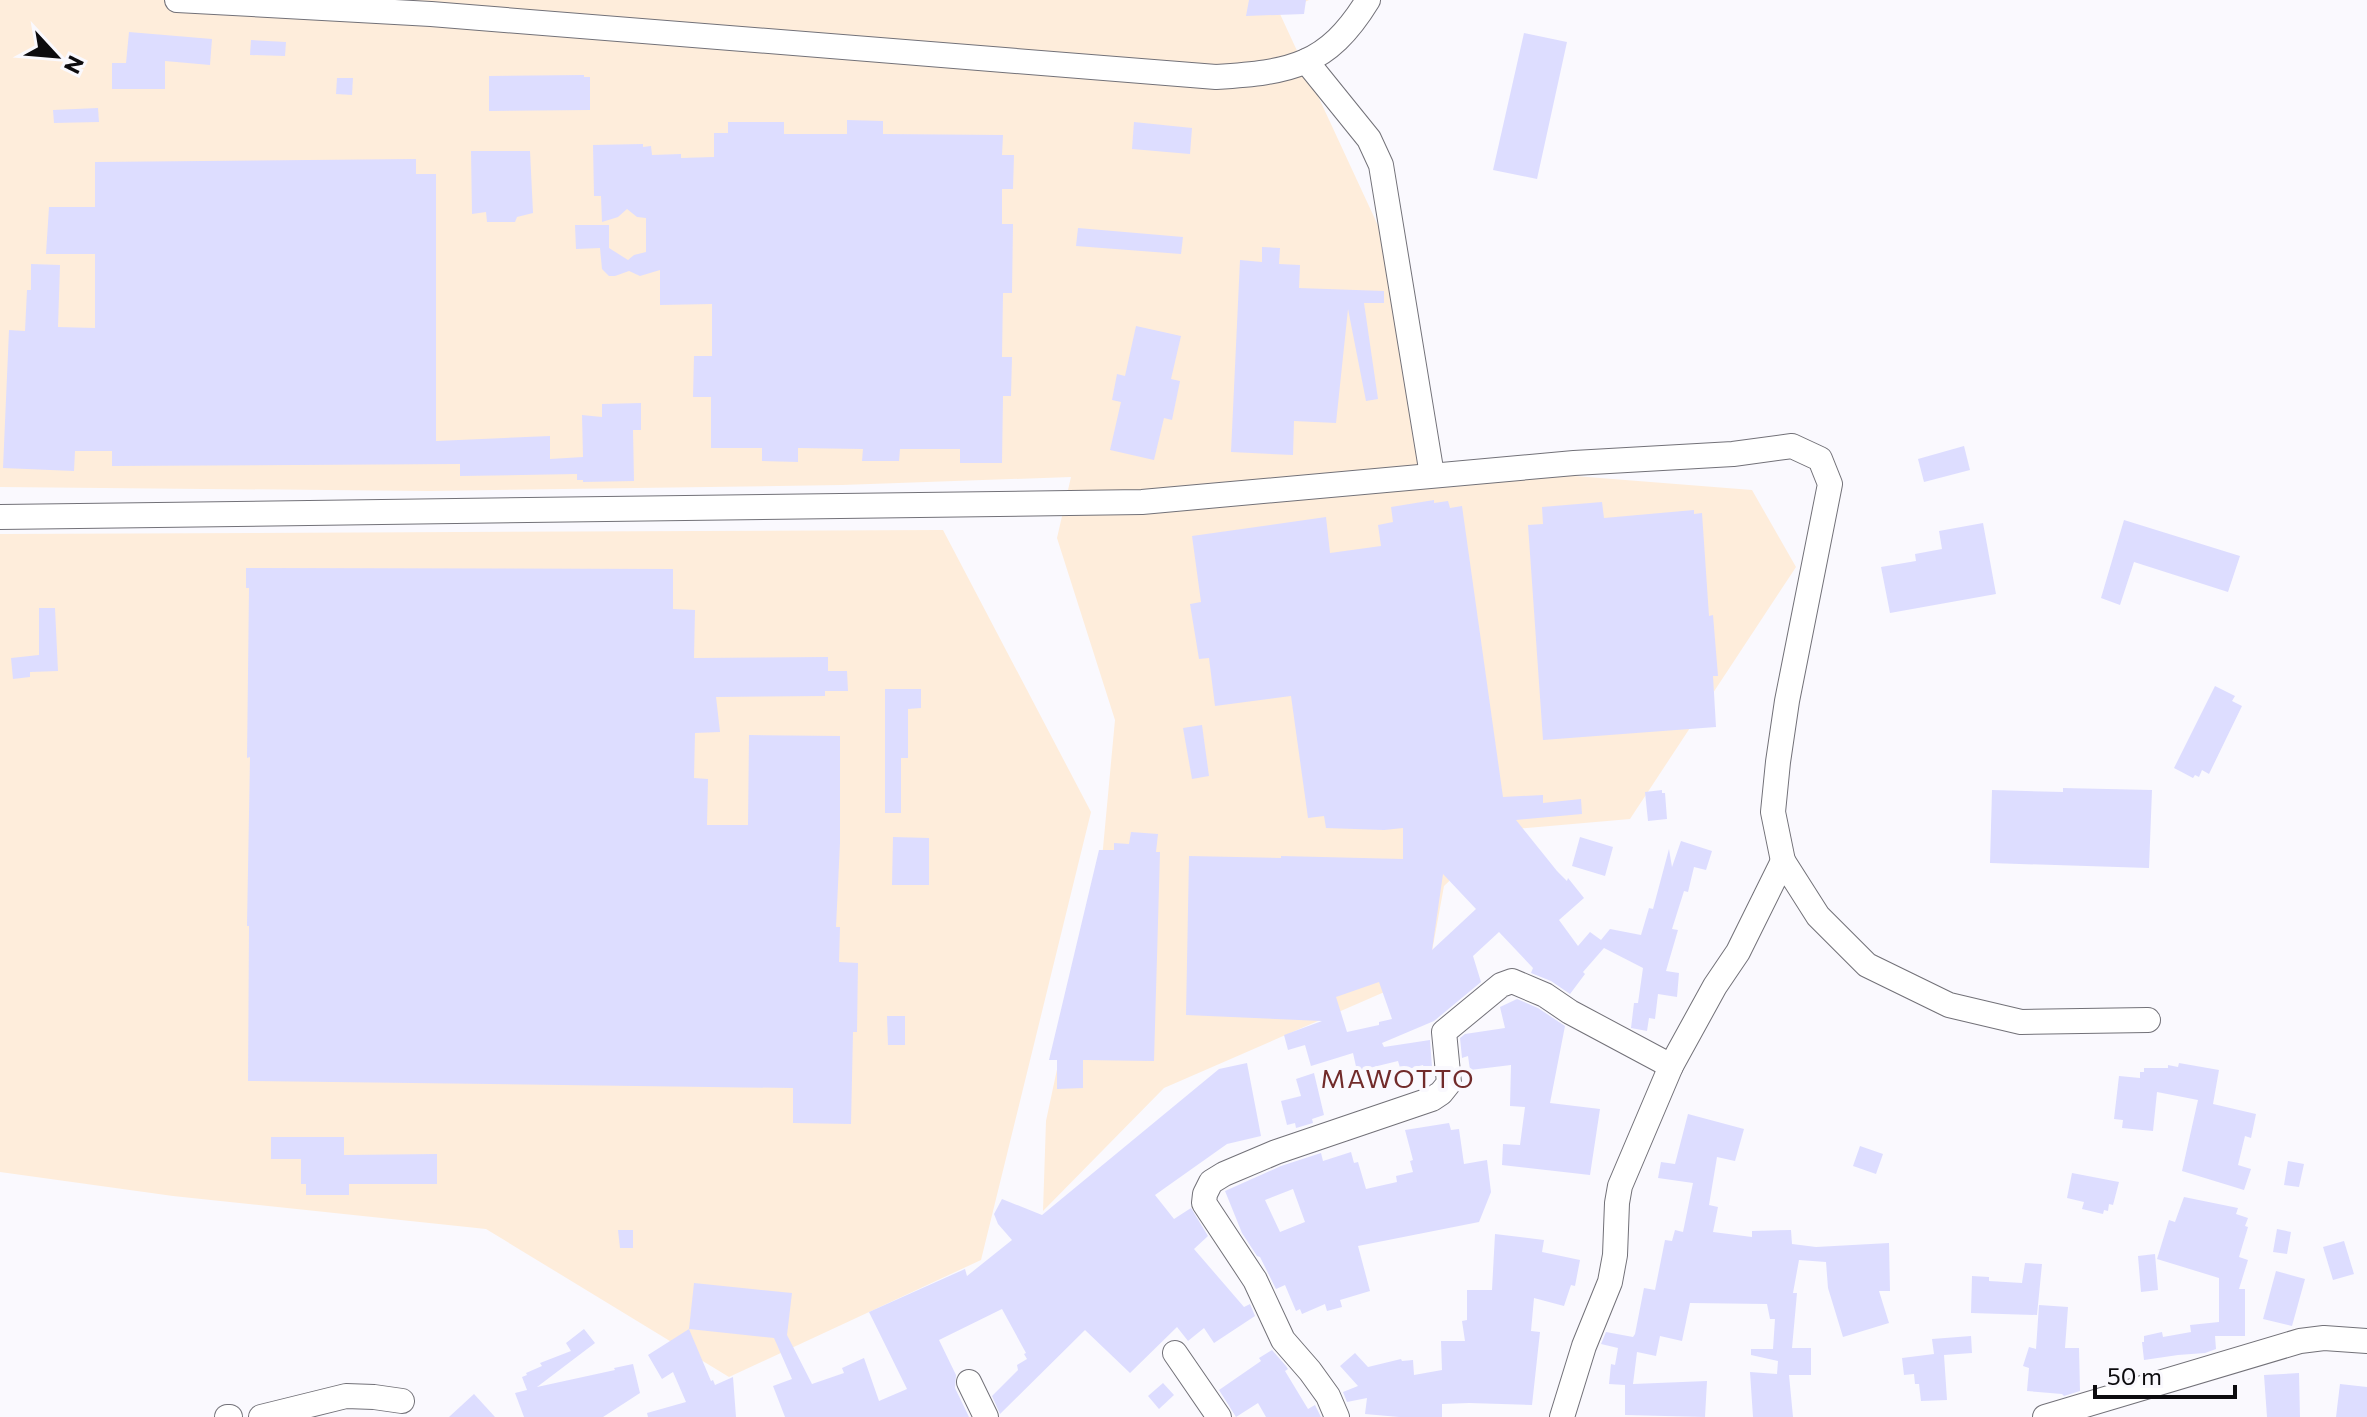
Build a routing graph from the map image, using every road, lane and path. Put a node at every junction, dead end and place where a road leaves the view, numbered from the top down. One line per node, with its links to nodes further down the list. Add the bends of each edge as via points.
1 (177, 0): 3 (street, via 431,14 1170,75 1257,74)
2 (1368, 0): 3 (street, via 1356,21 1326,51)
3 (1306, 61): 4 (street, via 1351,113 1381,165)
4 (1432, 475): 5 (street, via 1142,502); 6 (street, via 1792,446 1820,459 1830,484 1787,701 1773,812)
5 (0, 517)
6 (1783, 861): 7 (street, via 1818,916 1867,965 1949,1005 2021,1022); 8 (street, via 1738,952)
7 (2148, 1020)
8 (1671, 1066): 17 (street, via 1512,981 1444,1032 1449,1083 1441,1093 1276,1152 1211,1182 1204,1203 1255,1280 1283,1340 1328,1396); 18 (street, via 1620,1186 1610,1282)
9 (2367, 1341): 13 (street, via 2300,1341)
10 (1175, 1353): 16 (street)
11 (969, 1382): 15 (street)
12 (402, 1401): 14 (street, via 346,1396)
13 (2105, 1409): 19 (street)
14 (261, 1417)
15 (986, 1417)
16 (1219, 1417)
17 (1337, 1417)
18 (1562, 1417)
19 (2045, 1417)

